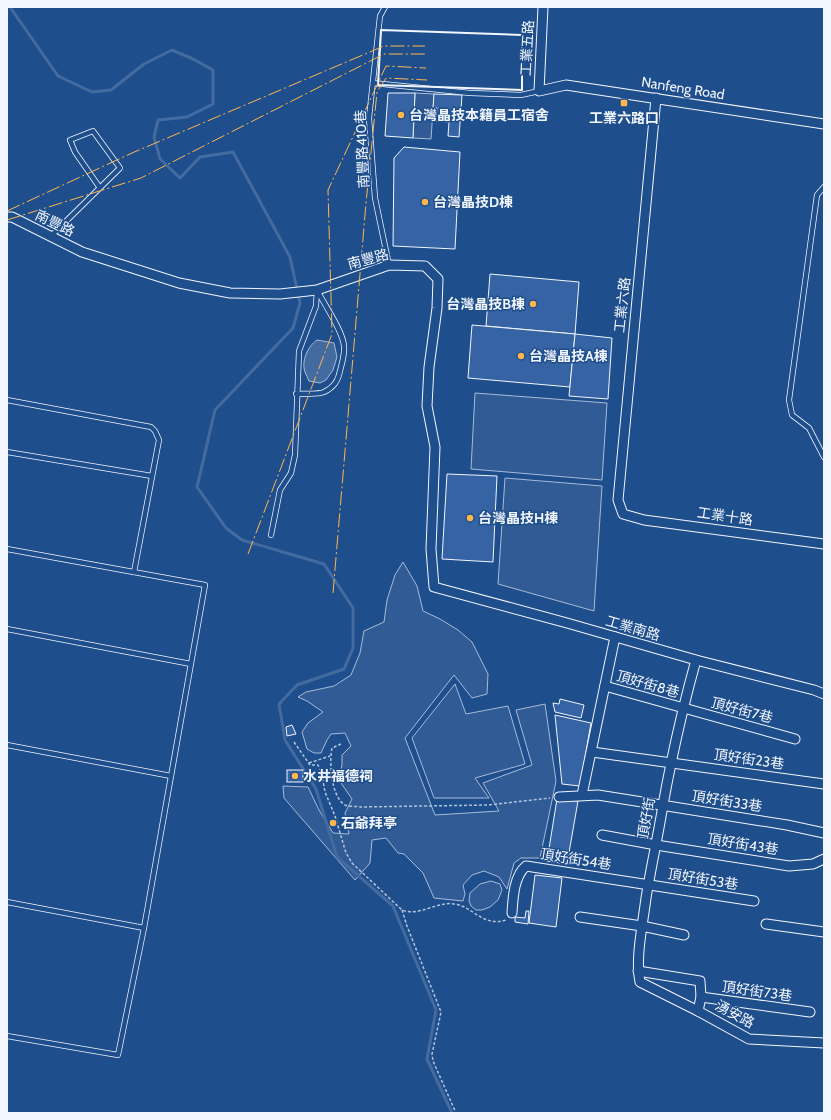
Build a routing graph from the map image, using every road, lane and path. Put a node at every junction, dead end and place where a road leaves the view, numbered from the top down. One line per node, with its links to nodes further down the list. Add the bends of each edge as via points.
1 (385, 7): 3 (lane, 南豐路410巷, via 380,16)
2 (543, 7): 4 (street, 工業五路)
3 (372, 83): 4 (lane, via 470,93 521,95); 11 (lane, 南豐路410巷, via 369,118 375,198)
4 (539, 91): 5 (street, Nanfeng Road, via 566,85)
5 (656, 98): 6 (street, Nanfeng Road); 18 (street, 工業六路, via 618,500)
6 (824, 124)
7 (824, 187): 16 (lane, via 817,195 789,400 792,415 809,428)
8 (100, 188): 8 (lane, via 120,168 94,131 70,140 75,152); 10 (lane)
9 (7, 217): 10 (street, 南豐路, via 12,217)
10 (50, 237): 12 (street, 南豐路, via 82,252 179,283 230,293 280,294)
11 (388, 265): 12 (street, 南豐路); 23 (street, 南豐路, via 425,266 438,279 437,308 428,367 427,406 435,447 431,550)
12 (317, 290): 13 (lane, via 316,306 299,350); 13 (lane, via 343,342 342,363 334,386 322,392)
13 (296, 394): 19 (lane, via 295,455 291,473 280,490)
14 (7, 400): 17 (lane, via 151,427 159,440)
15 (7, 452): 17 (lane)
16 (824, 457)
17 (152, 476): 22 (lane)
18 (623, 514): 20 (street, 工業十路, via 644,520)
19 (271, 535)
20 (824, 544)
21 (7, 549): 22 (lane)
22 (134, 572): 27 (lane, via 205,585)
23 (434, 587): 25 (street, 工業南路)
24 (7, 629): 27 (lane)
25 (615, 637): 26 (street, 工業南路); 28 (street)
26 (696, 660): 29 (street, 工業南路); 30 (street, 頂好街)
27 (191, 664): 39 (lane)
28 (605, 686): 30 (street, 頂好街8巷); 35 (street)
29 (824, 694)
30 (682, 708): 31 (street, 頂好街7巷); 37 (street, 頂好街)
31 (795, 739)
32 (294, 742): 38 (path)
33 (341, 744): 36 (path, via 332,748)
34 (7, 745): 39 (lane)
35 (592, 752): 37 (street, 頂好街23巷); 41 (street)
36 (330, 756): 38 (path); 42 (path, via 332,779 338,797 346,805 488,805)
37 (670, 762): 40 (street, 頂好街23巷); 43 (street, 頂好街)
38 (309, 763): 51 (path, via 318,766 320,770 325,792 346,853 352,863)
39 (171, 776): 56 (lane)
40 (824, 784)
41 (582, 795): 42 (street, 頂好街33巷); 43 (street, 頂好街33巷)
42 (559, 797)
43 (663, 806): 44 (street, 頂好街33巷); 46 (street, 頂好街)
44 (824, 833)
45 (602, 834): 46 (street, 頂好街43巷)
46 (656, 845): 47 (street, 頂好街43巷, via 789,866 813,864); 48 (street, 頂好街)
47 (824, 859)
48 (648, 885): 49 (street, 頂好街53巷); 52 (street, 頂好街54巷, via 526,866 519,875); 55 (street, 頂好街)
49 (754, 901)
50 (7, 902): 56 (lane)
51 (402, 910): 52 (path, via 418,911 453,904 463,906 494,922 510,919); 66 (path, via 441,1012 432,1054 433,1061)
52 (512, 913)
53 (580, 917): 55 (street)
54 (766, 924): 57 (street)
55 (642, 926): 58 (street); 59 (street, 頂好街)
56 (144, 928): 64 (lane, via 118,1055)
57 (824, 932)
58 (684, 935)
59 (638, 971): 60 (street, 頂好街); 61 (street, 頂好街73巷, via 700,981)
60 (640, 982): 62 (street, 湧安路)
61 (700, 997): 62 (street, 頂好街73巷); 63 (street, 頂好街73巷)
62 (698, 1011): 65 (street, 湧安路, via 749,1040)
63 (810, 1012)
64 (7, 1036)
65 (824, 1043)
66 (456, 1113)

